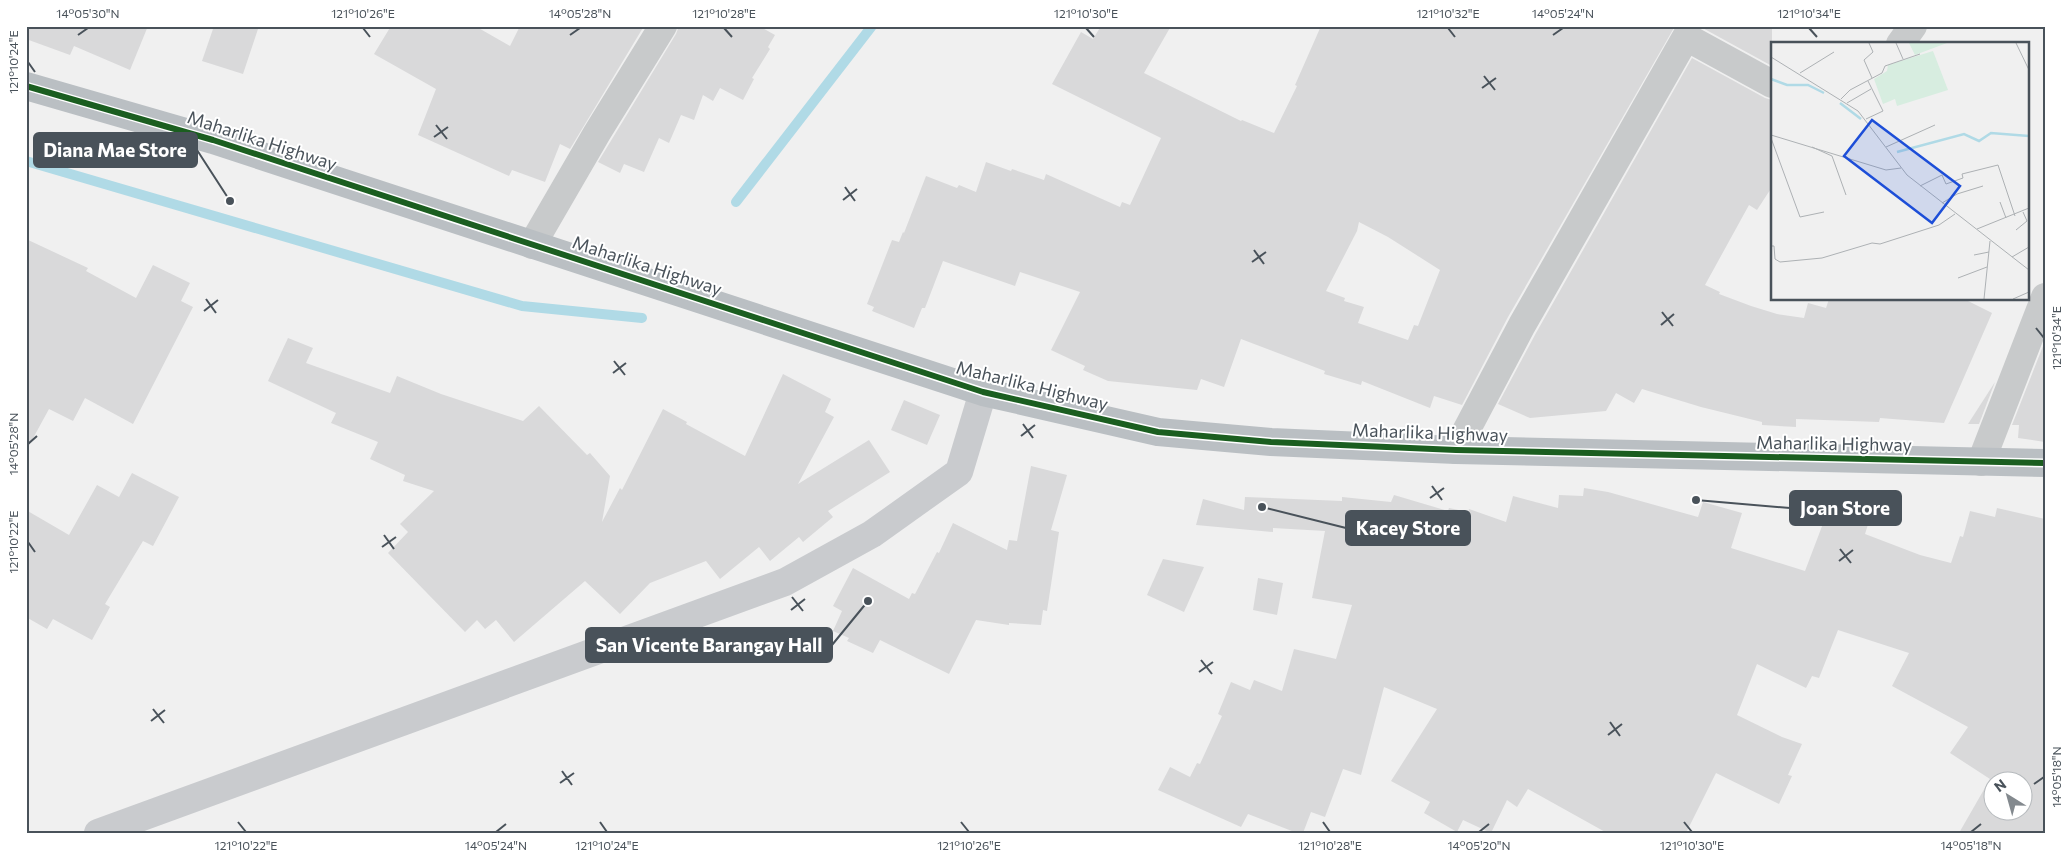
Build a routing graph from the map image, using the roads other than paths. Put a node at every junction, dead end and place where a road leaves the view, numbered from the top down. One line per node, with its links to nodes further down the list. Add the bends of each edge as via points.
1 (663, 26): 6 (street)
2 (1913, 26): 3 (street)
3 (1901, 42)
4 (1771, 83): 9 (street, via 1686,37 1522,325)
5 (26, 86): 6 (highway, Maharlika Highway, via 212,140)
6 (532, 245): 8 (highway, Maharlika Highway)
7 (2045, 297): 10 (street)
8 (983, 392): 9 (highway, Maharlika Highway, via 1158,432 1271,442); 12 (street, via 958,472 872,534 785,582)
9 (1456, 450): 10 (highway, Maharlika Highway)
10 (1981, 462): 11 (highway, Maharlika Highway)
11 (2045, 463)
12 (98, 833)

